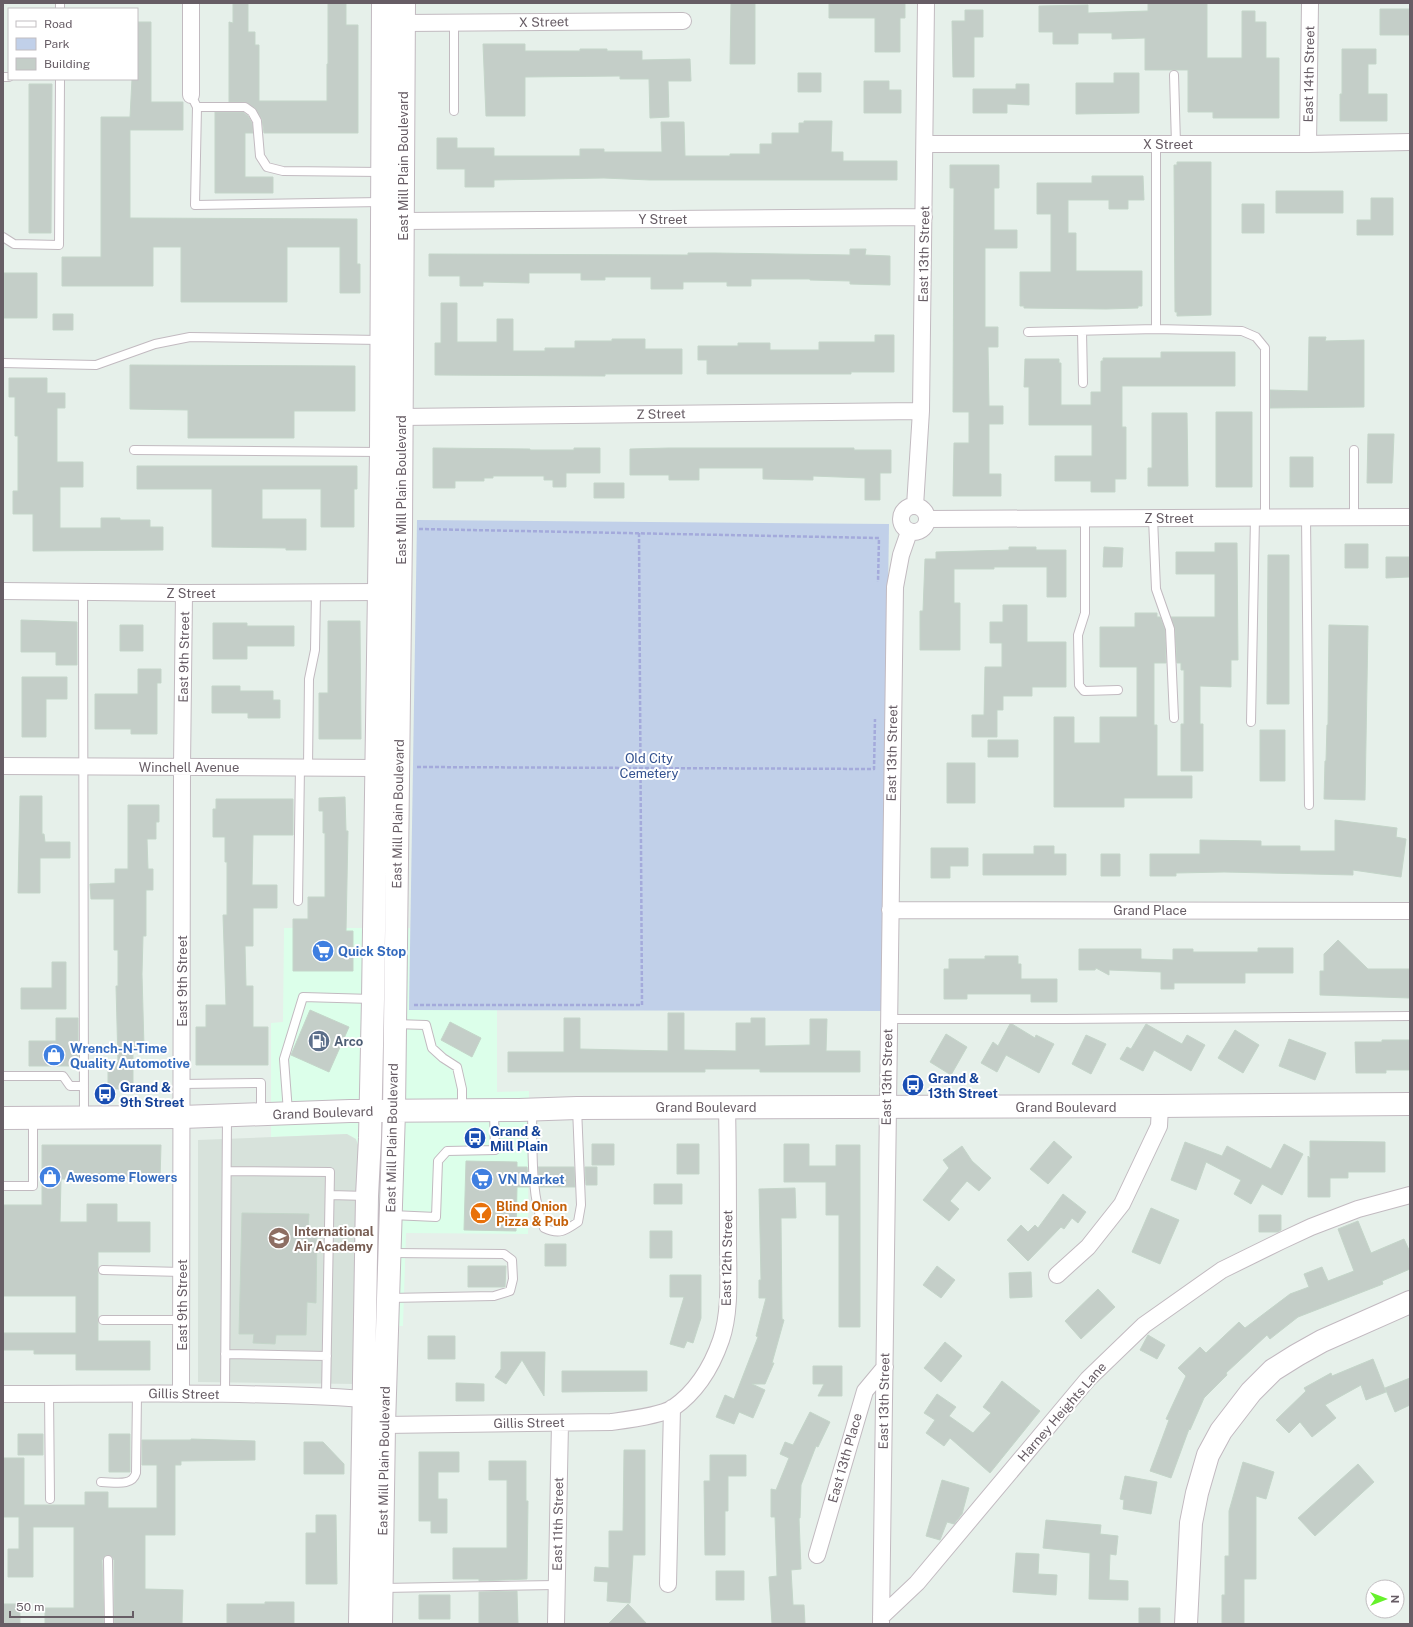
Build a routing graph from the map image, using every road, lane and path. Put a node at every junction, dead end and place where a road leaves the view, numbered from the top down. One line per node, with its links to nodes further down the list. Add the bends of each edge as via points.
1 (191, 3): 10 (street)
2 (383, 3): 17 (main road, East Mill Plain Boulevard)
3 (926, 3): 13 (street, East 13th Street)
4 (1310, 4): 16 (street, East 14th Street)
5 (404, 13): 7 (street, X Street); 20 (main road, East Mill Plain Boulevard)
6 (683, 21): 7 (street, X Street)
7 (454, 23): 11 (lane)
8 (1174, 75): 15 (lane)
9 (60, 80): 21 (lane, via 59,245 14,244)
10 (194, 101): 17 (lane, via 245,107 252,112 257,121 260,156 267,167 283,171); 18 (lane, via 195,205)
11 (454, 111)
12 (1410, 142): 16 (street, X Street)
13 (925, 144): 14 (street, X Street); 19 (street, East 13th Street)
14 (1156, 144): 15 (street, X Street); 22 (lane)
15 (1176, 144): 16 (street, X Street)
16 (1308, 144)
17 (382, 172): 18 (main road, East Mill Plain Boulevard)
18 (382, 202): 25 (main road, East Mill Plain Boulevard)
19 (924, 217): 20 (street, Y Street); 28 (street, East 13th Street)
20 (402, 221): 29 (main road, East Mill Plain Boulevard)
21 (3, 237)
22 (1156, 329): 23 (lane); 39 (lane, via 1242,331 1256,337 1265,348)
23 (1082, 331): 24 (lane); 27 (lane)
24 (1028, 332)
25 (381, 340): 26 (lane, via 190,337 155,344 96,365); 32 (main road, East Mill Plain Boulevard)
26 (3, 363)
27 (1083, 384)
28 (921, 411): 29 (street, Z Street); 33 (street, East 13th Street)
29 (401, 417): 41 (main road, East Mill Plain Boulevard)
30 (134, 450): 32 (lane)
31 (1354, 450): 35 (lane)
32 (381, 452): 47 (main road, East Mill Plain Boulevard)
33 (915, 506): 40 (street, via 923,509); 42 (street, via 909,506 901,516 902,526)
34 (1306, 517): 35 (street, Z Street); 39 (street, Z Street); 61 (lane)
35 (1354, 517): 36 (street, Z Street)
36 (1410, 517)
37 (1085, 518): 38 (street, Z Street); 40 (street, Z Street); 50 (lane, via 1085,613 1078,635 1079,685 1084,691)
38 (1153, 518): 39 (street, Z Street); 52 (lane, via 1156,589 1170,629)
39 (1260, 518): 53 (lane)
40 (927, 519): 42 (street, via 921,531)
41 (401, 530): 43 (path); 58 (main road, East Mill Plain Boulevard)
42 (909, 532): 63 (street, East 13th Street, via 901,555 895,587)
43 (639, 533): 44 (path, via 879,538); 60 (path)
44 (878, 586)
45 (3, 592): 46 (street, Z Street)
46 (83, 592): 48 (street, Z Street); 55 (lane)
47 (379, 592): 49 (street, Z Street); 59 (main road, East Mill Plain Boulevard)
48 (184, 593): 49 (street, Z Street); 56 (street, East 9th Street)
49 (316, 593): 57 (lane, via 315,650 308,679)
50 (1118, 690)
51 (876, 713): 60 (path, via 874,769)
52 (1174, 718)
53 (1251, 722)
54 (3, 766): 55 (street, Winchell Avenue)
55 (84, 766): 56 (street, Winchell Avenue); 71 (lane)
56 (182, 767): 57 (street, Winchell Avenue); 70 (street, East 9th Street)
57 (304, 767): 59 (street, Winchell Avenue); 62 (lane)
58 (398, 767): 60 (path); 66 (main road, East Mill Plain Boulevard)
59 (376, 768): 65 (main road, East Mill Plain Boulevard)
60 (640, 768): 66 (path, via 642,1005)
61 (1309, 805)
62 (298, 901)
63 (890, 910): 64 (street, Grand Place); 68 (street, East 13th Street)
64 (1410, 911)
65 (373, 999): 80 (main road, East Mill Plain Boulevard); 82 (lane, via 303,997 284,1059)
66 (395, 1014): 78 (lane, via 426,1025 432,1048 457,1067 462,1088); 81 (main road, East Mill Plain Boulevard)
67 (1410, 1016): 68 (lane)
68 (888, 1019): 75 (street, East 13th Street)
69 (3, 1076): 71 (lane, via 63,1076 70,1086)
70 (182, 1084): 83 (lane, via 261,1083); 85 (street, East 9th Street)
71 (84, 1086): 88 (lane)
72 (1410, 1104): 73 (main road, Grand Boulevard)
73 (1160, 1106): 75 (main road, Grand Boulevard); 98 (street, via 1159,1126 1122,1204 1088,1247)
74 (727, 1107): 75 (main road, Grand Boulevard); 76 (main road, Grand Boulevard); 113 (street, East 12th Street, via 728,1302 722,1339 699,1383)
75 (887, 1107): 105 (street, East 13th Street)
76 (577, 1108): 77 (main road, Grand Boulevard); 77 (lane, via 581,1205 578,1222 566,1231 553,1232 544,1228 538,1214 533,1162)
77 (532, 1109): 79 (main road, Grand Boulevard)
78 (462, 1110): 79 (main road, Grand Boulevard); 81 (main road, Grand Boulevard)
79 (494, 1110): 94 (lane, via 495,1150 447,1151 438,1161 436,1217)
80 (371, 1111): 81 (main road, Grand Boulevard); 82 (main road, Grand Boulevard); 93 (main road, East Mill Plain Boulevard)
81 (394, 1111): 94 (main road, East Mill Plain Boulevard)
82 (289, 1114): 83 (main road, Grand Boulevard)
83 (261, 1115): 84 (main road, Grand Boulevard)
84 (227, 1116): 85 (main road, Grand Boulevard); 89 (lane)
85 (182, 1117): 88 (main road, Grand Boulevard); 97 (street, East 9th Street)
86 (3, 1118): 87 (main road, Grand Boulevard)
87 (33, 1118): 88 (main road, Grand Boulevard); 90 (lane, via 33,1186)
88 (84, 1118)
89 (227, 1171): 91 (lane, via 330,1172); 103 (lane)
90 (3, 1186)
91 (330, 1195): 93 (lane); 104 (lane)
92 (1410, 1195): 123 (street, Harney Heights Lane, via 1358,1209 1274,1244 1222,1270 1144,1324 1088,1379 917,1583)
93 (367, 1196): 112 (main road, East Mill Plain Boulevard)
94 (391, 1215): 95 (main road, East Mill Plain Boulevard)
95 (390, 1253): 99 (main road, East Mill Plain Boulevard); 99 (lane, via 504,1254 512,1260 513,1279 510,1291 494,1296)
96 (103, 1270): 97 (lane)
97 (182, 1272): 102 (street, East 9th Street)
98 (1058, 1275)
99 (388, 1298): 115 (main road, East Mill Plain Boulevard)
100 (1410, 1302): 128 (main road, via 1322,1341 1273,1370 1251,1392 1221,1431 1208,1455 1196,1493 1191,1523)
101 (103, 1320): 102 (lane)
102 (182, 1320): 109 (street, East 9th Street)
103 (225, 1354): 104 (lane); 110 (lane)
104 (327, 1356): 111 (lane)
105 (885, 1367): 118 (street, East 13th Place, via 865,1391); 123 (street, East 13th Street)
106 (3, 1394): 107 (street, Gillis Street)
107 (50, 1394): 108 (street, Gillis Street); 117 (lane)
108 (137, 1394): 109 (street, Gillis Street); 116 (lane, via 134,1479 129,1482)
109 (182, 1394): 110 (street, Gillis Street)
110 (225, 1394): 111 (street, Gillis Street)
111 (326, 1396): 112 (street, Gillis Street)
112 (364, 1399): 125 (main road, East Mill Plain Boulevard)
113 (672, 1408): 114 (street, Gillis Street, via 611,1422); 120 (street)
114 (560, 1423): 115 (street, Gillis Street); 121 (street, East 11th Street)
115 (384, 1425): 122 (main road, East Mill Plain Boulevard)
116 (101, 1482)
117 (50, 1499)
118 (817, 1555)
119 (108, 1560): 124 (lane)
120 (668, 1584)
121 (556, 1585): 122 (lane); 127 (street, East 11th Street)
122 (382, 1588): 126 (main road, East Mill Plain Boulevard)
123 (881, 1620)
124 (109, 1624)
125 (360, 1624)
126 (381, 1624)
127 (556, 1624)
128 (1186, 1624)

